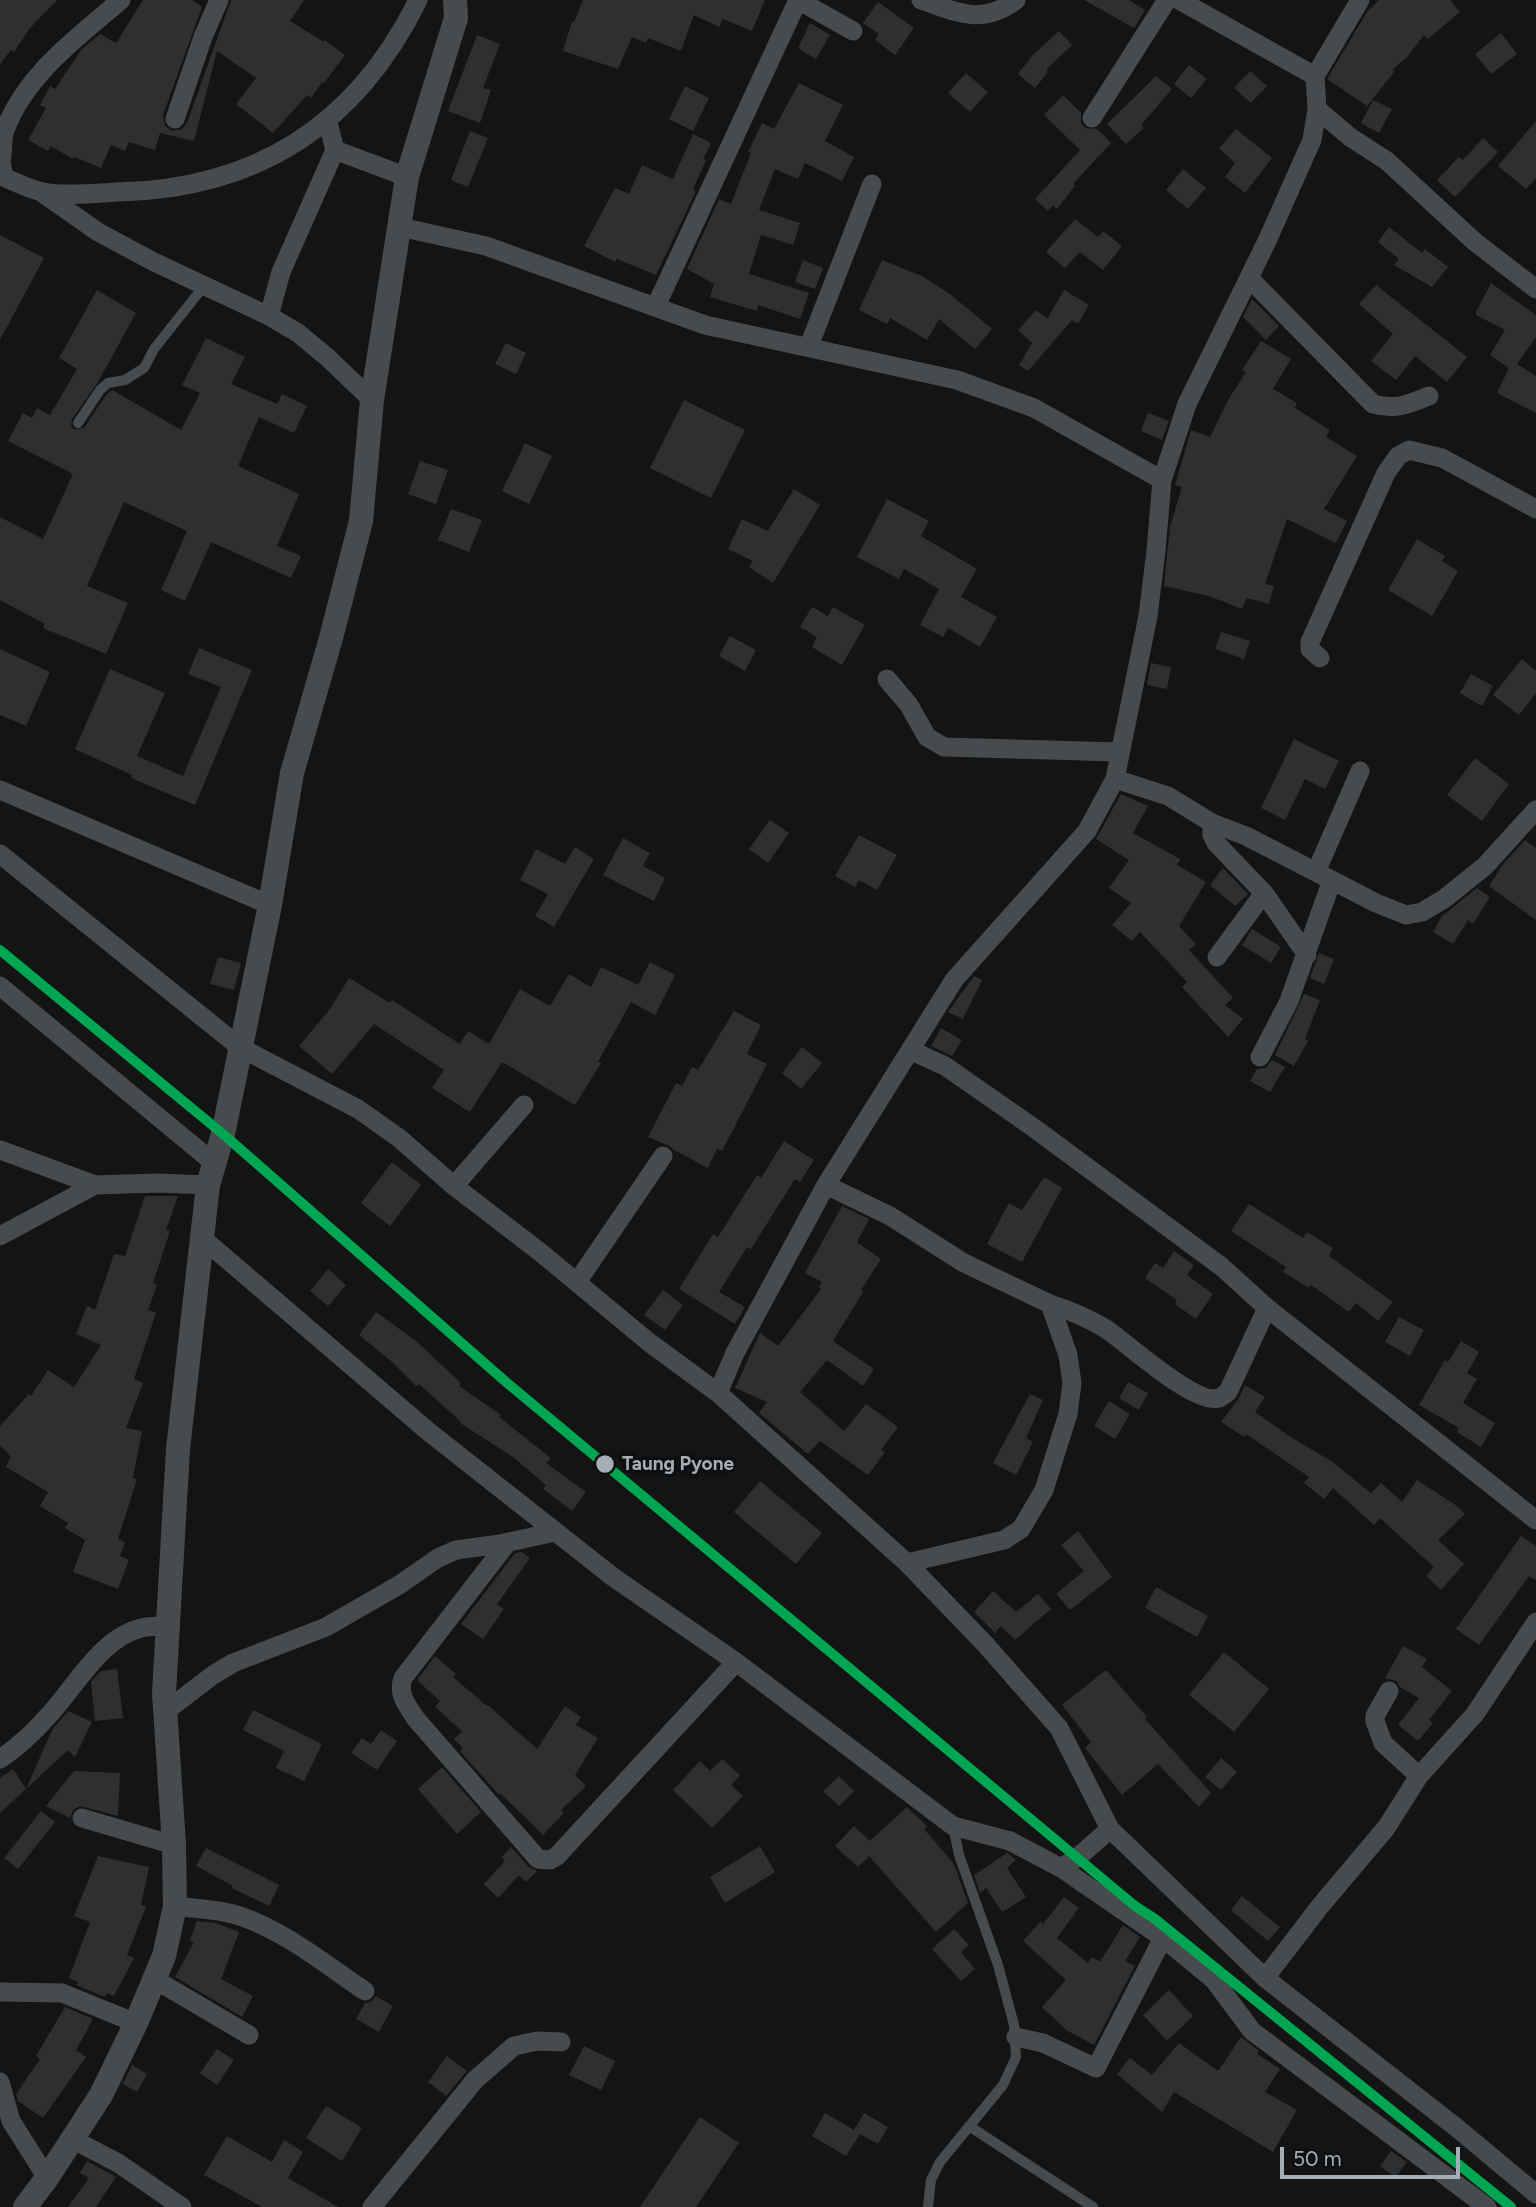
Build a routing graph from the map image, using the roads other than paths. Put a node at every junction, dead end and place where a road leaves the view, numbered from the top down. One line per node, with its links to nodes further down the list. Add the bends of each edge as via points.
1 (121, 0): 17 (street, via 34,82 4,132)
2 (219, 0): 14 (street)
3 (418, 0): 15 (street, via 384,61)
4 (455, 0): 18 (street, via 456,18)
5 (920, 0): 6 (street, via 967,15 989,15)
6 (1016, 0)
7 (1167, 0): 13 (street)
8 (1179, 0): 11 (street)
9 (1360, 0): 11 (street)
10 (853, 32): 25 (street, via 798,0)
11 (1315, 76): 12 (street)
12 (1317, 109): 22 (street, via 1312,140); 24 (street, via 1387,161 1475,242)
13 (1092, 118)
14 (175, 119)
15 (327, 119): 16 (street); 20 (street, via 292,146 209,182 153,192)
16 (335, 150): 18 (street); 26 (street, via 281,272)
17 (1, 167): 20 (street)
18 (407, 177): 21 (street)
19 (872, 184): 27 (street)
20 (41, 192): 23 (street, via 98,232)
21 (400, 227): 25 (street, via 486,246); 29 (street)
22 (1249, 278): 28 (street, via 1373,404 1401,407); 31 (street, via 1186,404)
23 (204, 286): 26 (street); 30 (lane, via 144,368 125,380 108,383)
24 (1536, 289)
25 (656, 306): 27 (street, via 705,325)
26 (269, 316): 29 (street, via 298,333)
27 (809, 346): 31 (street, via 957,380 1034,408)
28 (1429, 396)
29 (372, 400): 44 (street, via 361,520 292,773)
30 (78, 423)
31 (1162, 480): 35 (street, via 1148,616)
32 (1536, 509): 33 (street, via 1442,458 1409,450 1398,456 1386,473 1310,642 1310,649)
33 (1320, 659)
34 (887, 679): 35 (street, via 928,737 944,747)
35 (1119, 752): 37 (street)
36 (1360, 771): 42 (street)
37 (1115, 779): 40 (street, via 1168,796); 49 (street, via 1087,831 954,980)
38 (0, 790): 44 (street)
39 (1536, 810): 42 (street, via 1485,866 1422,912 1406,915)
40 (1212, 823): 42 (street); 43 (street, via 1216,843)
41 (0, 854): 48 (street)
42 (1324, 876): 45 (street)
43 (1264, 893): 45 (street); 46 (street)
44 (270, 905): 48 (street)
45 (1307, 955): 50 (street)
46 (1217, 957)
47 (0, 986): 54 (street)
48 (241, 1048): 54 (street); 57 (street, via 358,1109)
49 (910, 1050): 56 (street); 62 (street, via 944,1066 1034,1128 1222,1267)
50 (1260, 1057)
51 (524, 1105): 57 (street)
52 (0, 1150): 55 (street)
53 (663, 1156): 60 (street)
54 (211, 1174): 55 (street, via 158,1183); 59 (street)
55 (94, 1185): 58 (street)
56 (826, 1185): 61 (street, via 890,1216 964,1263); 63 (street)
57 (454, 1186): 60 (street)
58 (0, 1236)
59 (202, 1238): 65 (street, via 429,1432); 69 (street, via 178,1449)
60 (577, 1282): 63 (street)
61 (1050, 1304): 62 (street, via 1109,1331 1186,1387 1219,1399 1228,1392); 67 (street, via 1068,1355 1072,1383 1068,1414 1044,1490 1021,1529 1004,1540)
62 (1267, 1308): 64 (street)
63 (718, 1393): 67 (street)
64 (1536, 1520)
65 (555, 1532): 66 (street); 70 (street)
66 (508, 1542): 70 (street, via 403,1678 400,1688 416,1719 538,1859 557,1856); 72 (street, via 456,1550 438,1558 326,1627 233,1663)
67 (907, 1563): 77 (street, via 1059,1728)
68 (1536, 1622): 74 (street, via 1475,1714)
69 (168, 1626): 72 (street); 73 (street, via 140,1629 115,1642 83,1671 50,1715)
70 (737, 1662): 76 (street)
71 (1389, 1690): 74 (street, via 1375,1721 1383,1743)
72 (166, 1711): 78 (street)
73 (0, 1759)
74 (1419, 1776): 82 (street, via 1386,1828)
75 (82, 1818): 78 (street)
76 (953, 1826): 79 (street, via 1010,1841); 88 (lane)
77 (1110, 1829): 79 (street); 82 (street)
78 (174, 1845): 80 (street)
79 (1061, 1868): 81 (street)
80 (175, 1906): 83 (street); 84 (street, via 236,1915 262,1925)
81 (1163, 1938): 88 (street, via 1096,2068 1043,2043); 100 (street, via 1214,1980 1252,2031)
82 (1265, 1978): 94 (street)
83 (154, 1979): 86 (street); 87 (street)
84 (365, 1991)
85 (0, 1992): 86 (street, via 62,1993)
86 (136, 2023): 92 (street, via 101,2095)
87 (249, 2035)
88 (1016, 2037): 91 (lane, via 1016,2057 1003,2085)
89 (561, 2042): 97 (street, via 514,2046 475,2080)
90 (0, 2082): 93 (street, via 11,2121)
91 (969, 2126): 98 (lane, via 940,2162 931,2180); 99 (lane)
92 (72, 2139): 93 (street); 96 (street, via 118,2163)
93 (47, 2178): 95 (street)
94 (1536, 2194)
95 (25, 2207)
96 (182, 2207)
97 (372, 2207)
98 (928, 2207)
99 (1093, 2207)
100 (1487, 2207)

